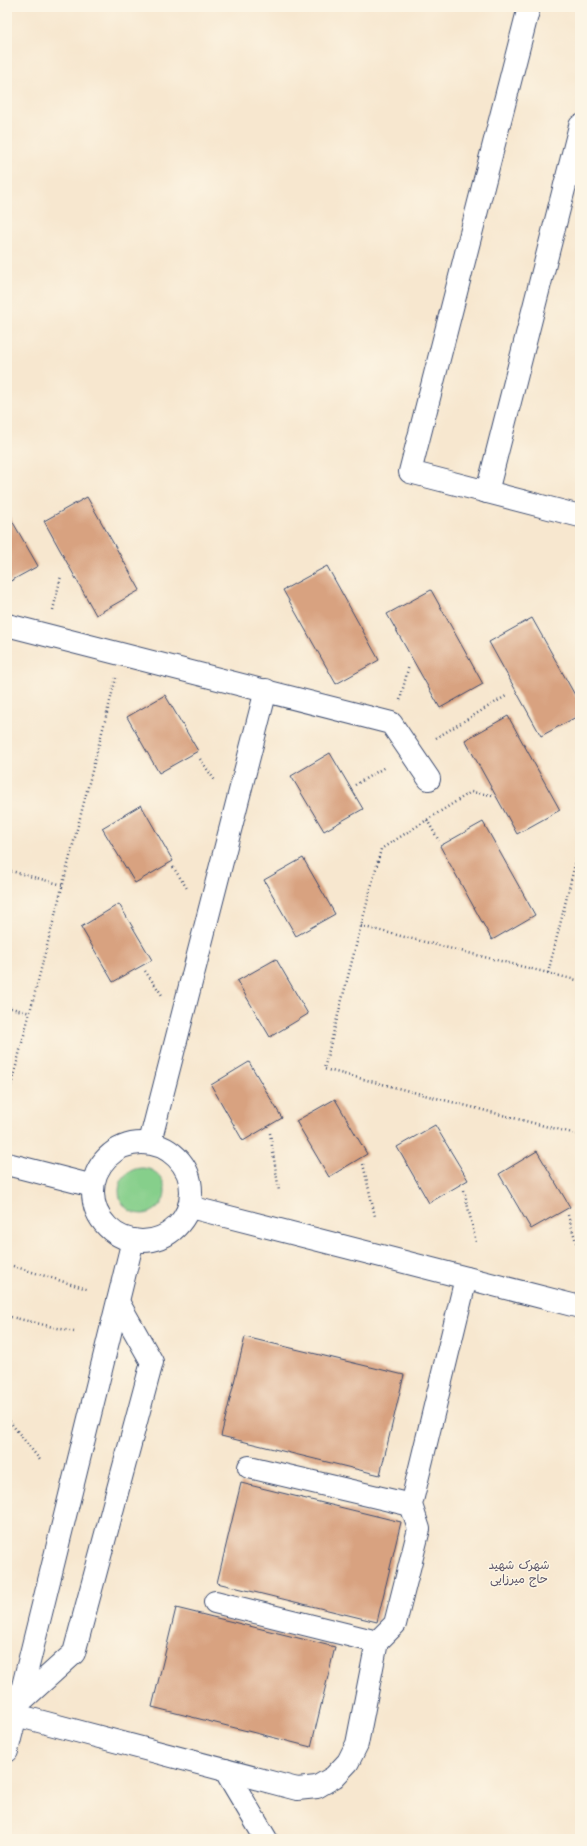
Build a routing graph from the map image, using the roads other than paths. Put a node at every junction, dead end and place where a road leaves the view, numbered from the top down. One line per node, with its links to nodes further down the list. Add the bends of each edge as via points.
1 (529, 7): 3 (street, via 410,472)
2 (580, 126): 3 (street)
3 (487, 492): 4 (street)
4 (580, 516)
5 (7, 625): 6 (street)
6 (266, 690): 7 (street, via 390,723); 8 (street)
7 (429, 779)
8 (150, 1142): 10 (street, via 129,1144 106,1157 97,1170); 11 (street, via 178,1157 187,1170 192,1185)
9 (7, 1164): 10 (street)
10 (93, 1186): 12 (street, via 94,1204 101,1219 112,1231)
11 (190, 1207): 12 (street, via 175,1229 161,1238 144,1242); 13 (street)
12 (133, 1240): 14 (street)
13 (466, 1278): 15 (street); 17 (street)
14 (118, 1302): 20 (street); 20 (street, via 152,1362 74,1653)
15 (580, 1307)
16 (249, 1467): 17 (street)
17 (411, 1505): 19 (street, via 419,1529 395,1624)
18 (215, 1602): 19 (street)
19 (377, 1642): 22 (street, via 358,1744 348,1762 334,1777 317,1787 297,1789)
20 (18, 1708): 21 (street); 22 (street)
21 (7, 1751)
22 (225, 1770): 23 (street)
23 (266, 1839)

